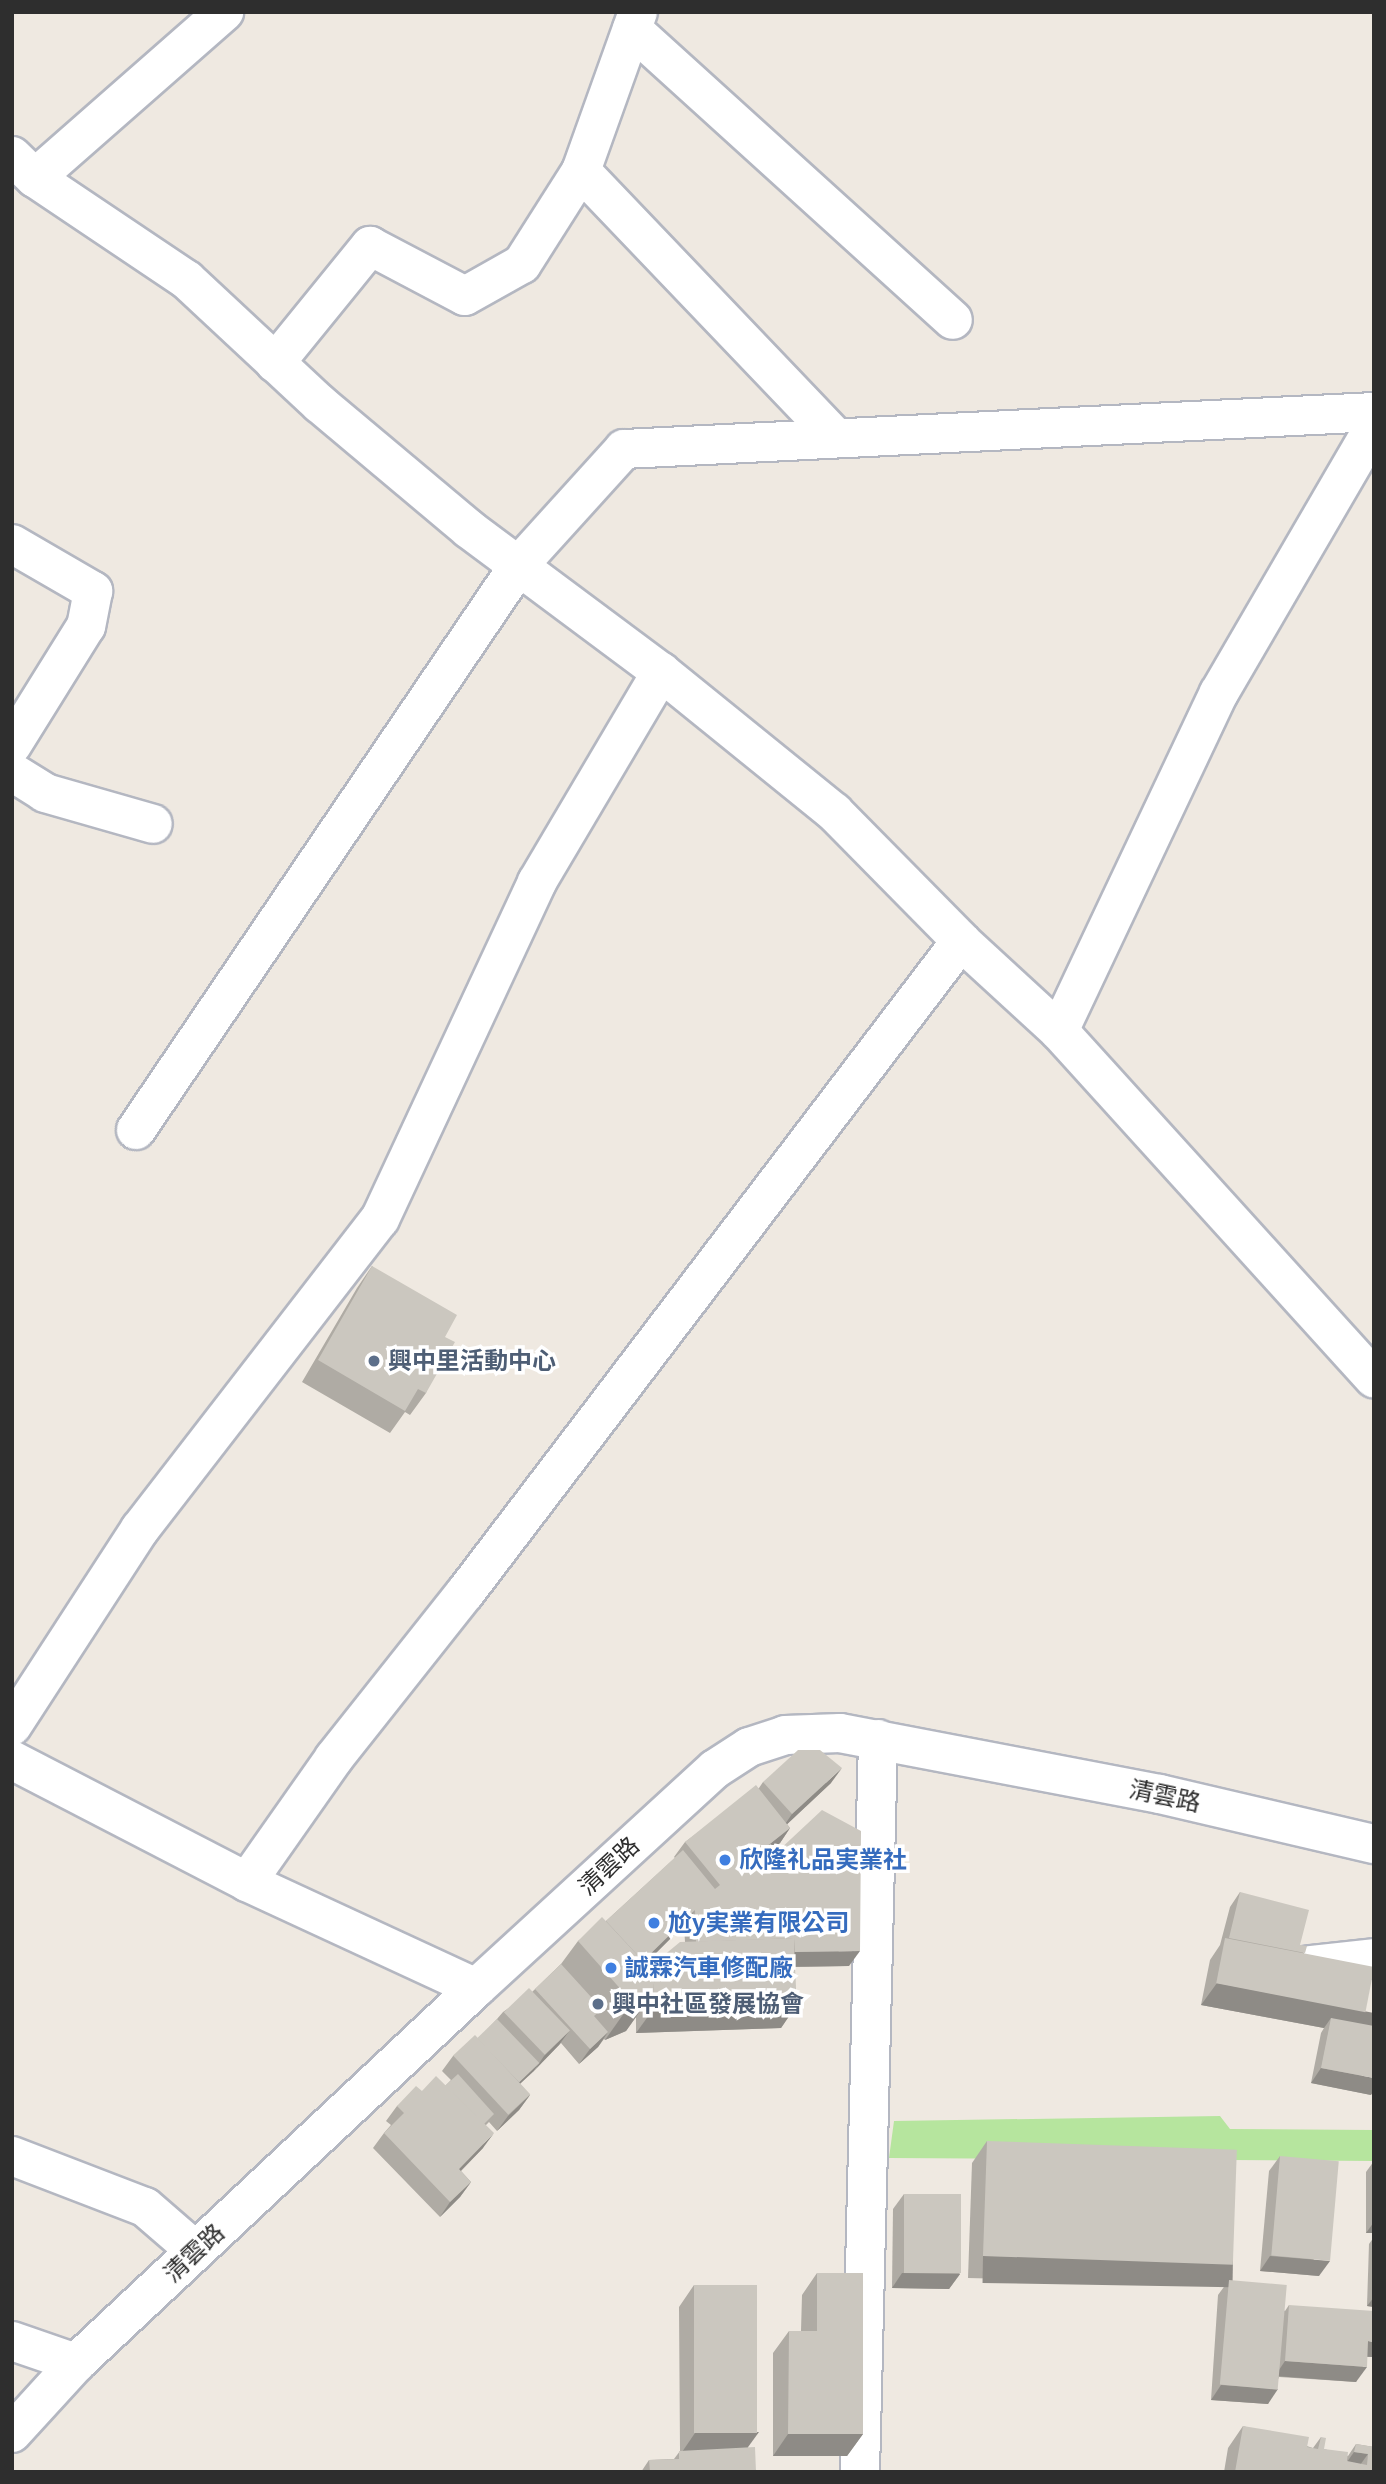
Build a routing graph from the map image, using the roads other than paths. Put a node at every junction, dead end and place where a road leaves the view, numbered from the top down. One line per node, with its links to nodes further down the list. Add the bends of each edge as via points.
1 (224, 12): 3 (street)
2 (635, 21): 4 (street); 5 (street)
3 (20, 167): 6 (street, via 187,280)
4 (580, 171): 6 (street, via 522,264 466,296 370,246); 9 (street)
5 (953, 320)
6 (275, 363): 11 (street, via 469,529)
7 (1374, 412): 9 (street)
8 (1374, 427): 17 (street, via 1219,693)
9 (836, 439): 11 (street, via 624,449)
10 (12, 544): 13 (street, via 93,591 86,626)
11 (519, 565): 12 (street); 18 (street)
12 (661, 672): 16 (street, via 834,812); 20 (street, via 537,882 380,1219 140,1529)
13 (12, 745)
14 (12, 772): 15 (street, via 45,793)
15 (153, 824)
16 (961, 941): 17 (street); 24 (street, via 465,1594 334,1758)
17 (1059, 1031): 19 (street)
18 (136, 1130)
19 (1374, 1378)
20 (12, 1726)
21 (878, 1740): 23 (street, 清雲路, via 1160,1794); 27 (street, 清雲路, via 840,1733 785,1735 749,1747 715,1769); 33 (street)
22 (12, 1760): 24 (street)
23 (1374, 1844)
24 (247, 1882): 27 (street)
25 (1374, 1958): 26 (street)
26 (1310, 1965)
27 (476, 1988): 29 (street, 清雲路)
28 (12, 2156): 29 (street, via 145,2207)
29 (196, 2251): 31 (street, 清雲路)
30 (12, 2341): 31 (street)
31 (76, 2363): 32 (street, 清雲路)
32 (12, 2433)
33 (860, 2472)

